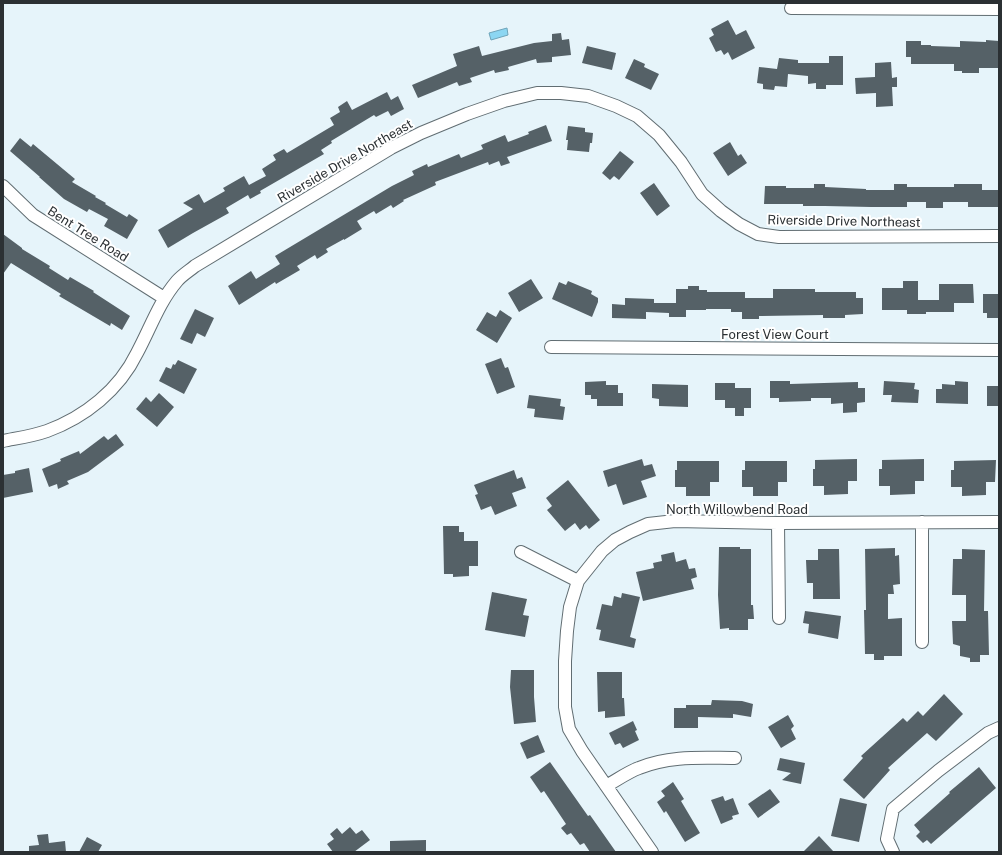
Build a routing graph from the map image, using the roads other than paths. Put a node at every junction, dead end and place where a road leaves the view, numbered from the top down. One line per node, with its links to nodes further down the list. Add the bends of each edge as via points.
1 (791, 8): 2 (street)
2 (999, 9)
3 (3, 186): 5 (street, Bent Tree Road, via 33,216)
4 (999, 236): 5 (street, Riverside Drive Northeast, via 779,237 758,234 739,224 702,194 659,135 637,116 588,96 536,93 466,114 391,148 195,266 177,280)
5 (164, 298): 8 (street, Riverside Drive Northeast, via 137,355 103,398 76,418 47,431)
6 (551, 347): 7 (street, Forest View Court)
7 (999, 350)
8 (3, 441)
9 (922, 522): 10 (street, North Willowbend Road); 11 (street, North Willowbend Road); 15 (street)
10 (999, 522)
11 (778, 523): 13 (street, North Willowbend Road, via 675,521 648,524 615,540 602,551); 14 (street)
12 (521, 552): 13 (street)
13 (578, 581): 18 (street, North Willowbend Road, via 570,607 567,631 565,707 569,729)
14 (779, 618)
15 (922, 642)
16 (999, 728): 20 (street, via 969,747 893,809 887,839)
17 (735, 758): 18 (street, via 678,758 657,762 638,768)
18 (606, 786): 19 (street, North Willowbend Road)
19 (652, 852)
20 (893, 852)

